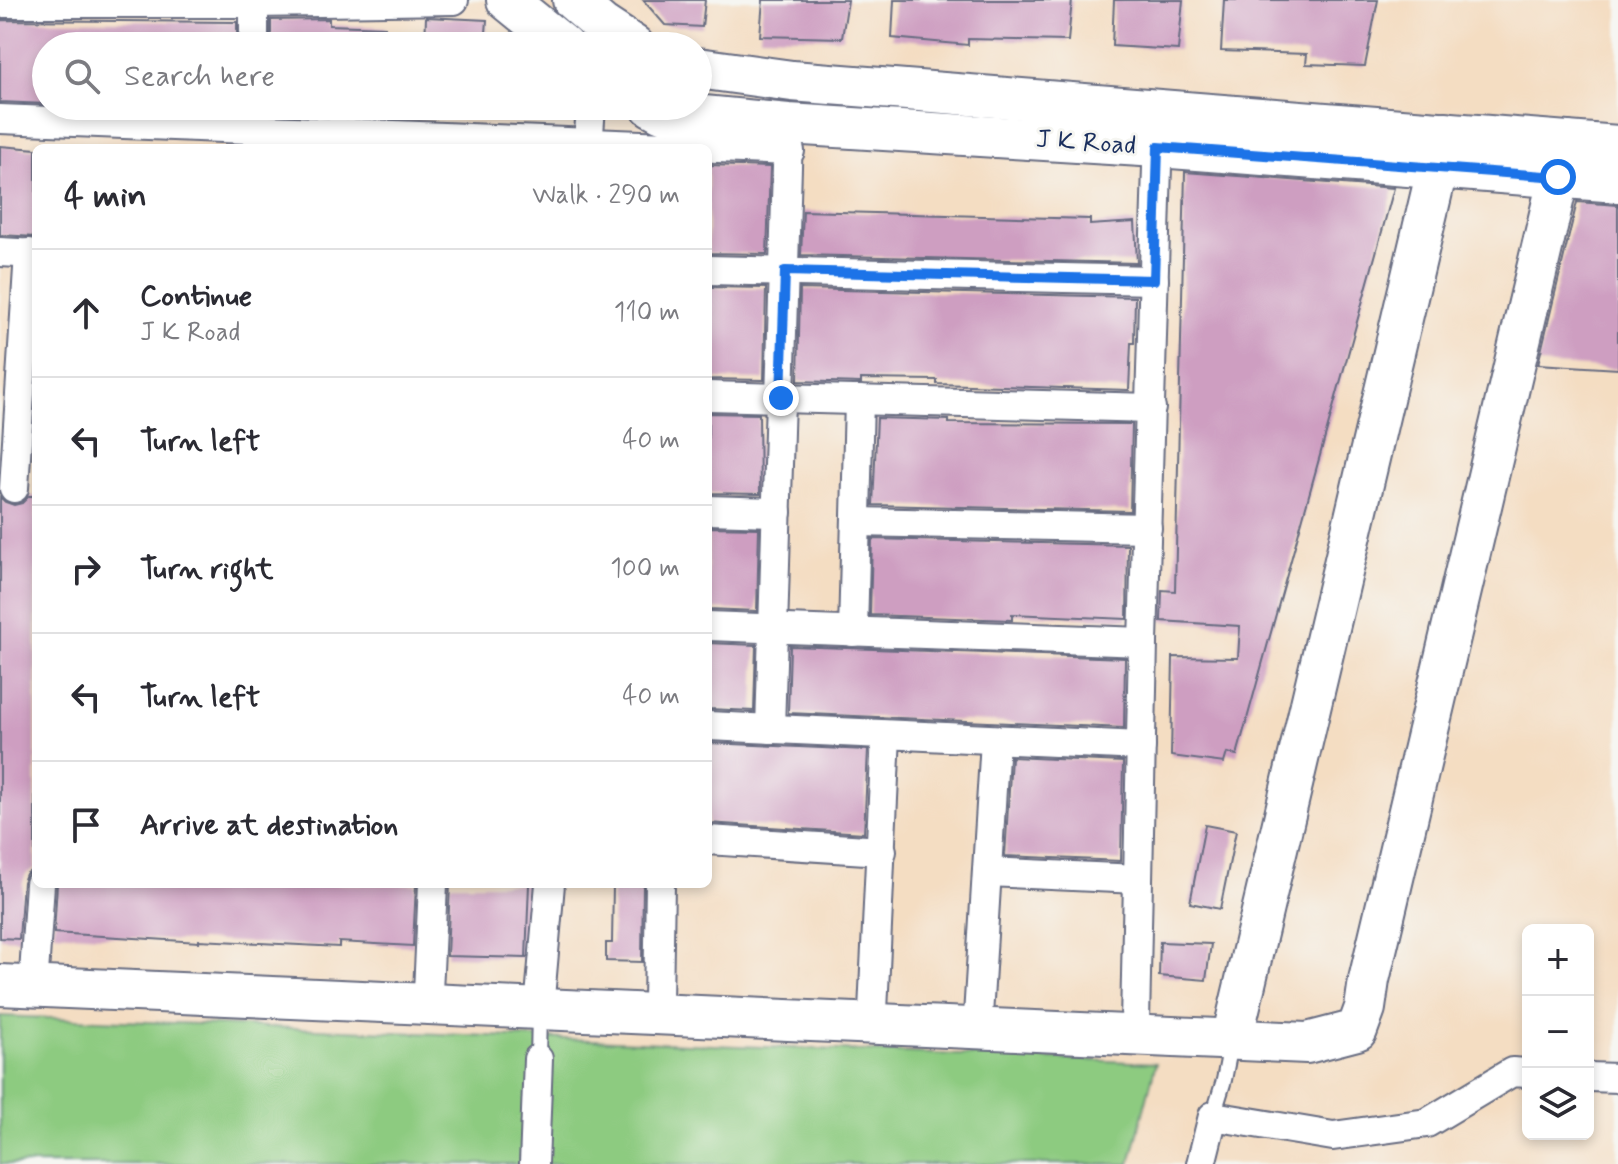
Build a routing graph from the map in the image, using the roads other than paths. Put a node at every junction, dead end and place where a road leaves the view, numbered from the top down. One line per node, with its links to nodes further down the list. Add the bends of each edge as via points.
1 (454, 0): 5 (street)
2 (507, 0): 7 (street)
3 (118, 1): 4 (street); 5 (street)
4 (0, 3)
5 (254, 3): 6 (street)
6 (254, 32)
7 (547, 32)
8 (712, 70): 14 (street, J K Road)
9 (0, 119): 10 (street)
10 (32, 119)
11 (278, 120): 16 (street)
12 (590, 120): 17 (street)
13 (701, 120): 15 (street, J K Road)
14 (1158, 128): 15 (street, J K Road); 20 (street, J K Road); 27 (street)
15 (789, 138): 18 (street); 26 (street)
16 (564, 144)
17 (588, 144)
18 (638, 144)
19 (1618, 146): 21 (street, J K Road)
20 (1441, 150): 21 (street, J K Road); 62 (street)
21 (1563, 160): 22 (street, J K Road); 62 (street, via 1357,1030)
22 (1618, 182)
23 (0, 252): 24 (street)
24 (32, 254): 28 (street)
25 (712, 270): 26 (street)
26 (785, 271): 27 (street); 30 (street)
27 (1154, 280): 32 (street)
28 (28, 378): 33 (street)
29 (712, 396): 30 (street)
30 (781, 398): 31 (street); 35 (street)
31 (859, 400): 32 (street); 36 (street)
32 (1151, 408): 37 (street)
33 (17, 488)
34 (712, 510): 35 (street)
35 (777, 512): 39 (street)
36 (856, 522): 37 (street); 40 (street)
37 (1147, 528): 41 (street)
38 (712, 626): 39 (street)
39 (773, 628): 40 (street); 43 (street)
40 (853, 632): 41 (street)
41 (1143, 642): 46 (street)
42 (712, 726): 43 (street)
43 (770, 729): 44 (street)
44 (886, 735): 45 (street); 48 (street)
45 (995, 740): 46 (street); 49 (street)
46 (1141, 746): 50 (street)
47 (712, 840): 48 (street)
48 (882, 851): 59 (street)
49 (987, 872): 50 (street); 60 (street)
50 (1138, 879): 61 (street)
51 (39, 888): 55 (street)
52 (433, 888): 56 (street)
53 (550, 888): 58 (street)
54 (660, 888): 57 (street)
55 (11, 978): 56 (street); 58 (street)
56 (428, 992): 58 (street)
57 (658, 1002): 58 (street); 59 (street)
58 (539, 1003): 62 (street); 63 (lane)
59 (873, 1011): 60 (street)
60 (978, 1016): 61 (street)
61 (1135, 1023): 62 (street)
62 (1233, 1033): 67 (lane)
63 (538, 1059): 68 (street)
64 (1522, 1073): 67 (street, via 1512,1072 1427,1123 1333,1136)
65 (1594, 1077): 66 (street)
66 (1618, 1078)
67 (1213, 1116): 69 (street)
68 (534, 1164)
69 (1201, 1164)

